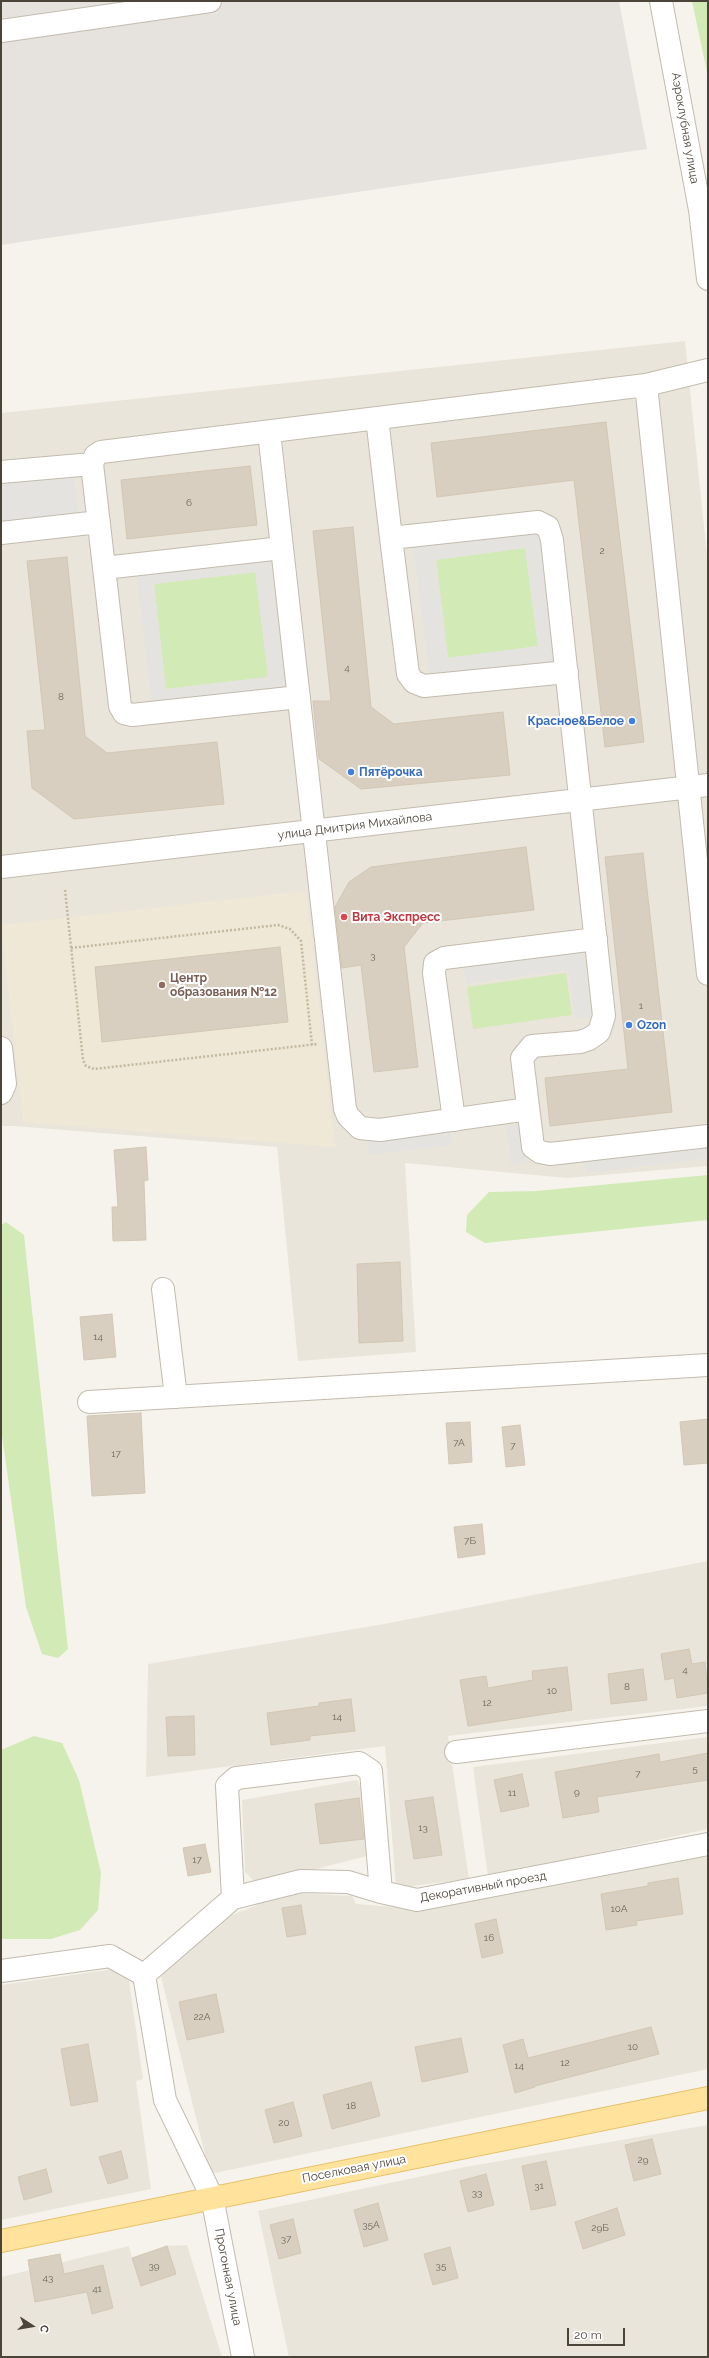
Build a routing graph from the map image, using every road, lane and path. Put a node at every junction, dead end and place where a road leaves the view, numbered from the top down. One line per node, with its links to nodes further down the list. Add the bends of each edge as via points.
1 (210, 1): 3 (street)
2 (661, 1): 4 (street, Аэроклубная улица, via 700,210)
3 (1, 31)
4 (708, 279)
5 (708, 370): 6 (street)
6 (646, 385): 7 (street); 18 (street)
7 (377, 418): 8 (street); 13 (street)
8 (269, 432): 9 (street, via 101,452 95,456); 14 (street)
9 (92, 464): 10 (street); 11 (street)
10 (1, 472)
11 (99, 522): 12 (street); 15 (street)
12 (1, 533)
13 (391, 538): 16 (street, via 408,674 414,682 424,686); 16 (street, via 538,522 548,527 552,540)
14 (282, 548): 15 (street); 17 (street)
15 (104, 568): 17 (street, via 120,706 124,713 132,715)
16 (567, 672): 19 (street)
17 (299, 697): 20 (street)
18 (698, 786): 19 (street, улица Дмитрия Михайлова); 25 (street)
19 (580, 800): 20 (street, улица Дмитрия Михайлова); 23 (street)
20 (314, 831): 21 (street, улица Дмитрия Михайлова); 26 (street)
21 (1, 866)
22 (64, 890): 24 (path)
23 (596, 939): 30 (street, via 604,1016 599,1032 580,1042 532,1046 526,1052 522,1058); 31 (street, via 444,958 435,963 434,973)
24 (71, 948): 27 (path, via 278,925 290,929 301,941); 27 (path, via 83,1060 86,1066 94,1069)
25 (708, 974)
26 (338, 1042): 27 (path); 31 (street, via 345,1109 352,1122 360,1128 380,1130)
27 (312, 1045)
28 (1, 1048): 29 (street, via 5,1084)
29 (1, 1093)
30 (528, 1109): 31 (street); 32 (street, via 533,1147 550,1154)
31 (454, 1120)
32 (708, 1136)
33 (163, 1288): 35 (street)
34 (708, 1365): 35 (street)
35 (176, 1397): 36 (street)
36 (89, 1402)
37 (708, 1722): 38 (street)
38 (456, 1752)
39 (708, 1844): 40 (street, Декоративный проезд, via 417,1900)
40 (381, 1892): 41 (street, Декоративный проезд, via 348,1882 301,1881); 41 (street, via 371,1771 359,1763 236,1778 227,1786)
41 (233, 1898): 43 (street, Декоративный проезд)
42 (1, 1971): 43 (street, via 110,1956)
43 (144, 1975): 45 (street, Прогонная улица, via 165,2100)
44 (708, 2098): 45 (main road, Поселковая улица)
45 (212, 2197): 46 (main road, Поселковая улица); 47 (street, Прогонная улица)
46 (1, 2241)
47 (243, 2357)

